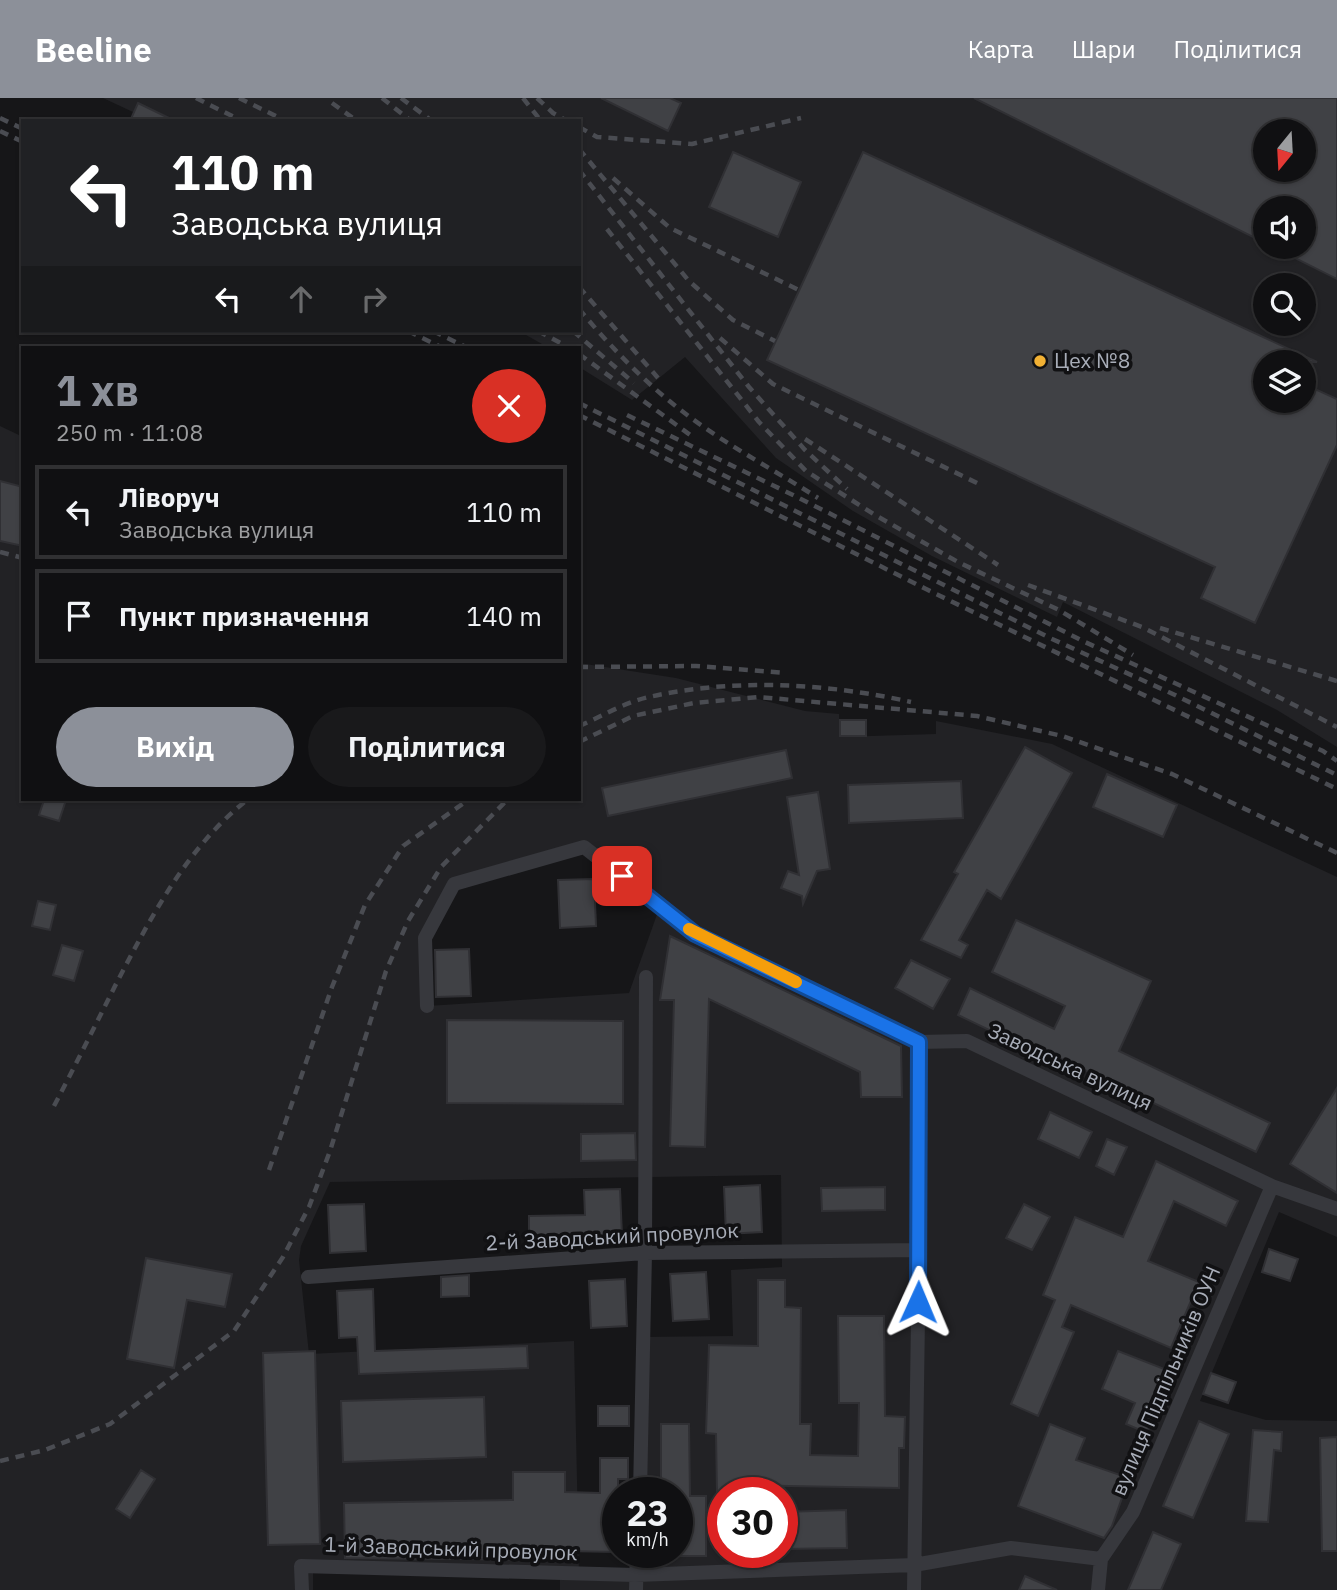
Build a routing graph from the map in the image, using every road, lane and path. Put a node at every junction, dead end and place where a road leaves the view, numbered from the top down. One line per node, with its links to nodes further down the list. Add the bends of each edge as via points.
1 (646, 977): 7 (street)
2 (427, 1006): 3 (street, Заводська вулиця, via 425,938 454,884 584,847 695,934)
3 (919, 1042): 4 (street, Заводська вулиця, via 967,1041); 6 (street)
4 (1272, 1186): 5 (street, Заводська вулиця); 10 (street, вулиця Підпільників ОУН, via 1133,1512)
5 (1337, 1209)
6 (919, 1250): 7 (street, 2-й Заводський провулок); 11 (street)
7 (645, 1253): 8 (street, 2-й Заводський провулок); 9 (street)
8 (308, 1277)
9 (640, 1477)
10 (1101, 1559): 11 (street, 1-й Заводський провулок, via 1011,1549); 15 (street, вулиця Підпільників ОУН)
11 (914, 1565): 12 (street, 1-й Заводський провулок); 14 (street)
12 (636, 1583): 13 (street, 1-й Заводський провулок, via 301,1566)
13 (302, 1590)
14 (914, 1590)
15 (1098, 1590)

